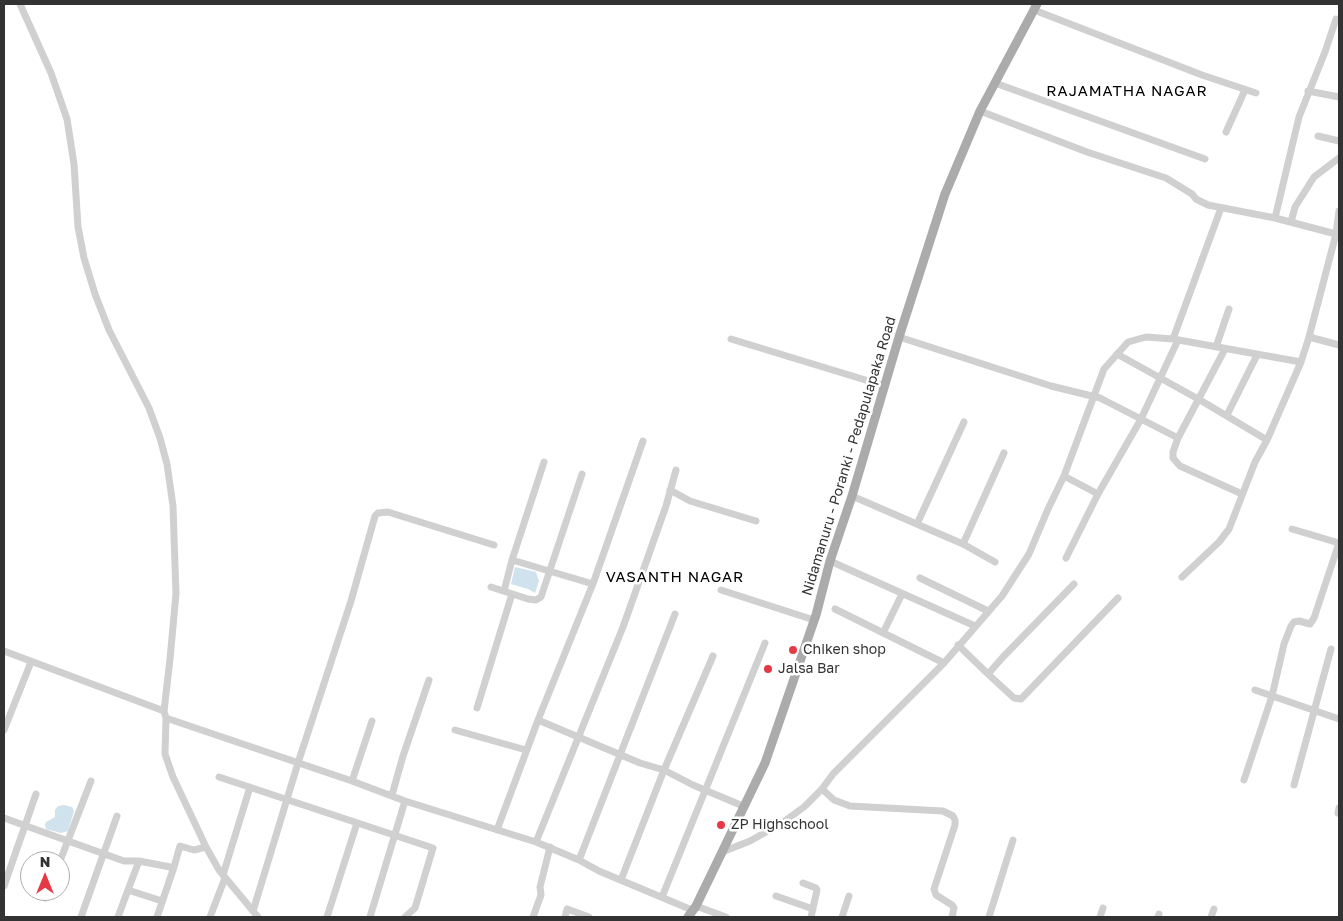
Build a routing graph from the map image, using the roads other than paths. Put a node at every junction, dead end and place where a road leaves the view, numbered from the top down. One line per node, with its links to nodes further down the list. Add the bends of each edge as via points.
1 (20, 4): 90 (street, via 51,73 67,119 78,227 94,294 149,408 167,464 173,506 176,594)
2 (1035, 7): 4 (main road, Nidamanuru - Poranki - Pedapulapaka Road); 5 (street)
3 (1336, 19): 6 (street)
4 (995, 83): 9 (main road, Nidamanuru - Poranki - Pedapulapaka Road); 14 (street)
5 (1245, 90): 7 (street); 10 (street)
6 (1308, 91): 8 (street); 17 (street)
7 (1256, 93)
8 (1339, 97)
9 (980, 111): 15 (street, via 1166,178 1196,199); 22 (main road, Nidamanuru - Poranki - Pedapulapaka Road, via 945,194)
10 (1226, 132)
11 (1318, 136): 12 (street)
12 (1339, 141)
13 (1339, 158): 18 (street, via 1314,177 1295,207)
14 (1205, 159)
15 (1221, 208): 17 (street); 24 (street)
16 (1339, 211): 19 (street)
17 (1275, 218): 18 (street)
18 (1291, 222): 19 (street)
19 (1336, 234): 21 (street)
20 (1229, 309): 26 (street)
21 (1309, 337): 25 (street); 30 (street)
22 (899, 338): 32 (main road, Nidamanuru - Poranki - Pedapulapaka Road); 33 (street)
23 (731, 339): 32 (street)
24 (1175, 340): 26 (street); 28 (street, via 1135,339); 31 (street)
25 (1339, 345)
26 (1216, 347): 27 (street)
27 (1225, 349): 29 (street); 34 (street)
28 (1116, 354): 31 (street); 33 (street, via 1104,370)
29 (1257, 355): 30 (street); 35 (street)
30 (1301, 362): 39 (street)
31 (1159, 379): 34 (street); 36 (street)
32 (885, 386): 49 (main road, Nidamanuru - Poranki - Pedapulapaka Road)
33 (1093, 396): 36 (street); 45 (street)
34 (1200, 400): 35 (street); 38 (street)
35 (1227, 415): 39 (street)
36 (1141, 418): 38 (street); 47 (street)
37 (964, 422): 51 (street)
38 (1178, 438): 48 (street, via 1172,458 1180,466)
39 (1267, 440): 48 (street)
40 (643, 441): 63 (street)
41 (1004, 453): 54 (street)
42 (544, 462): 57 (street)
43 (676, 470): 46 (street)
44 (582, 474): 60 (street)
45 (1064, 476): 47 (street); 72 (street, via 1030,554)
46 (670, 490): 50 (street, via 690,500); 96 (street)
47 (1098, 494): 56 (street)
48 (1242, 494): 61 (street, via 1229,529)
49 (852, 496): 51 (street); 58 (main road, Nidamanuru - Poranki - Pedapulapaka Road)
50 (756, 521)
51 (918, 524): 54 (street)
52 (1292, 529): 53 (street)
53 (1339, 543): 87 (street, via 1314,618 1310,624 1299,621 1291,626)
54 (963, 544): 59 (street)
55 (494, 545): 99 (street, via 388,512 378,513)
56 (1066, 558)
57 (512, 560): 60 (street); 67 (street)
58 (830, 561): 69 (street); 74 (main road, Nidamanuru - Poranki - Pedapulapaka Road)
59 (995, 562)
60 (550, 572): 63 (street); 68 (street, via 538,599 528,600)
61 (1182, 577)
62 (920, 578): 72 (street)
63 (593, 584): 92 (street)
64 (1074, 584): 84 (street)
65 (492, 587): 67 (street)
66 (721, 590): 74 (street)
67 (504, 591): 68 (street)
68 (512, 594): 88 (street)
69 (902, 594): 75 (street); 76 (street)
70 (1118, 598): 84 (street, via 1021,699 1014,698)
71 (835, 609): 76 (street)
72 (988, 611): 75 (street)
73 (675, 614): 98 (street)
74 (814, 620): 113 (main road, Nidamanuru - Poranki - Pedapulapaka Road, via 765,763)
75 (975, 626): 78 (street)
76 (883, 633): 83 (street)
77 (764, 643): 108 (street)
78 (958, 645): 83 (street); 84 (street)
79 (1332, 649): 89 (street)
80 (4, 651): 82 (street)
81 (713, 656): 100 (street)
82 (31, 662): 90 (street); 94 (street)
83 (944, 663): 107 (street)
84 (988, 674)
85 (429, 680): 110 (street)
86 (1255, 690): 87 (street)
87 (1272, 696): 89 (street); 102 (street)
88 (477, 708)
89 (1315, 710): 91 (street); 105 (street)
90 (165, 714): 99 (street); 123 (street, via 168,765)
91 (1339, 719)
92 (538, 720): 96 (street); 97 (street)
93 (372, 721): 104 (street)
94 (4, 730)
95 (455, 730): 97 (street)
96 (579, 737): 98 (street); 122 (street)
97 (526, 750): 118 (street)
98 (620, 754): 100 (street); 128 (street)
99 (298, 763): 104 (street); 111 (street)
100 (664, 770): 108 (street); 132 (street)
101 (219, 777): 106 (street)
102 (1244, 780)
103 (91, 781): 120 (street)
104 (352, 781): 110 (street)
105 (1294, 784)
106 (250, 787): 111 (street); 131 (street)
107 (822, 789): 126 (street, via 782,823); 158 (street, via 834,800 850,806 943,810 953,816 955,825 934,889 936,895 954,908)
108 (705, 790): 113 (street); 138 (street)
109 (36, 794): 117 (street)
110 (392, 795): 112 (street)
111 (287, 800): 116 (street); 144 (street)
112 (405, 801): 118 (street); 119 (street)
113 (743, 806): 126 (main road, Nidamanuru - Poranki - Pedapulapaka Road)
114 (117, 816): 127 (street)
115 (4, 818): 117 (street)
116 (357, 824): 119 (street); 149 (street)
117 (24, 825): 120 (street); 134 (street)
118 (497, 830): 122 (street)
119 (395, 836): 150 (street); 151 (street, via 433,848 415,908)
120 (68, 840): 125 (street); 127 (street)
121 (1013, 840): 159 (street)
122 (536, 842): 124 (street)
123 (206, 847): 130 (street, via 194,850 180,846); 131 (street)
124 (550, 847): 128 (street); 152 (street, via 541,895)
125 (64, 851)
126 (722, 852): 143 (main road, Nidamanuru - Poranki - Pedapulapaka Road)
127 (103, 854): 129 (street, via 124,861); 145 (street)
128 (579, 860): 132 (street)
129 (140, 861): 130 (street); 135 (street)
130 (174, 867): 139 (street)
131 (224, 876): 144 (street); 148 (street)
132 (621, 880): 138 (street)
133 (803, 884): 141 (street, via 817,890)
134 (4, 886)
135 (128, 890): 139 (street); 146 (street)
136 (776, 896): 141 (street)
137 (849, 896): 157 (street)
138 (662, 897): 143 (street)
139 (162, 901): 147 (street)
140 (1103, 908): 160 (street)
141 (813, 909): 156 (street)
142 (1214, 909): 161 (street)
143 (692, 911): 155 (street)
144 (256, 914)
145 (81, 917)
146 (118, 917)
147 (157, 917)
148 (210, 917)
149 (327, 917)
150 (370, 917)
151 (405, 917)
152 (533, 917)
153 (565, 917): 154 (street, via 567,909)
154 (587, 917)
155 (726, 917)
156 (811, 917)
157 (842, 917)
158 (952, 917)
159 (989, 917)
160 (1100, 917)
161 (1211, 917)

